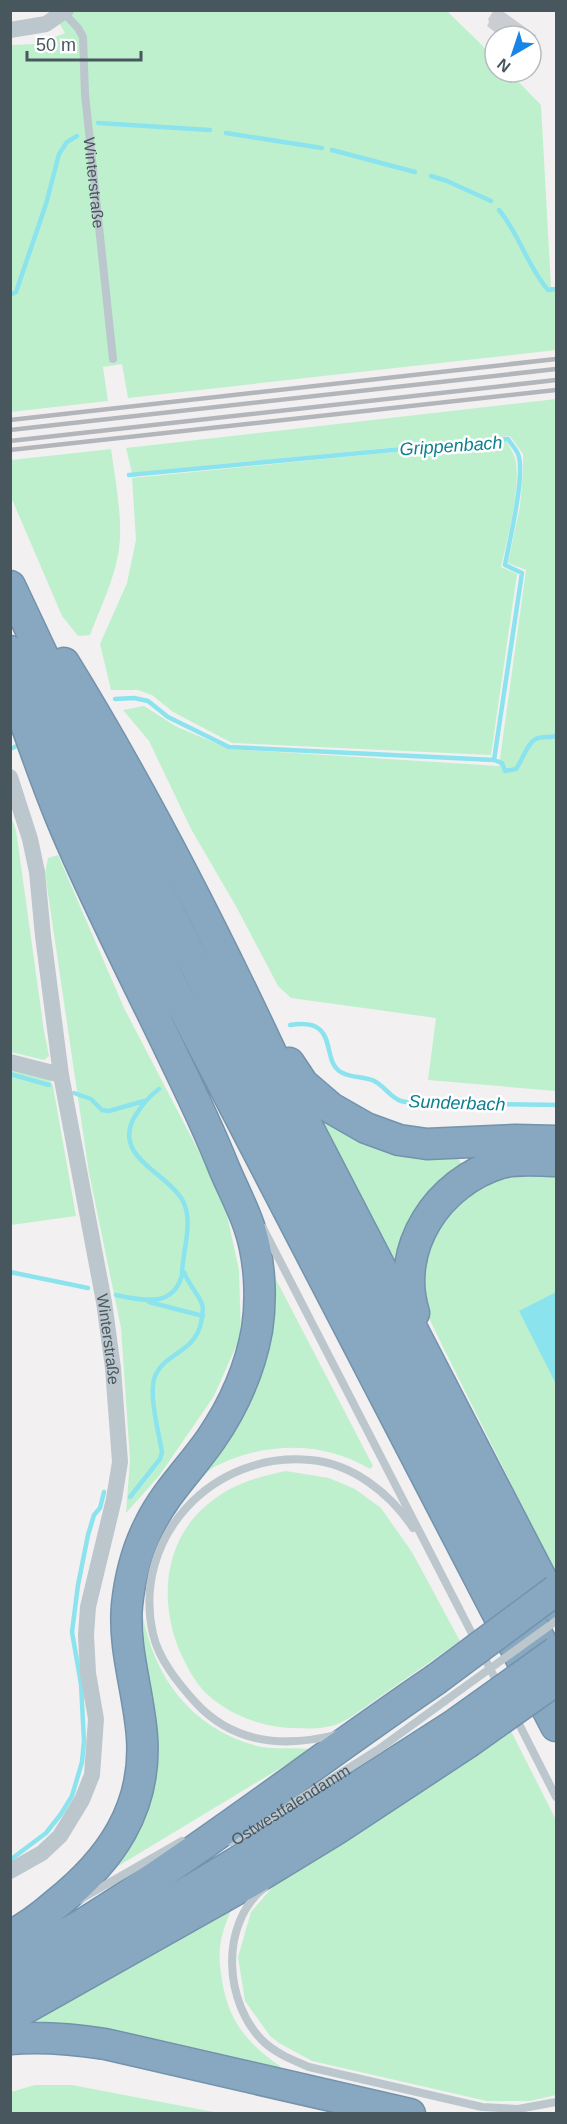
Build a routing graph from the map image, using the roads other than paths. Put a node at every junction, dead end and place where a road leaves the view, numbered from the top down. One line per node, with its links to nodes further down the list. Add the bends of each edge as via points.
1 (65, 12): 2 (street, Winterstraße, via 46,24); 3 (lane, Winterstraße, via 82,37)
2 (10, 30)
3 (113, 359)
4 (10, 575): 9 (highway, via 131,774)
5 (10, 586): 21 (highway, via 101,779)
6 (10, 651): 25 (highway, via 170,982)
7 (10, 680): 12 (highway, via 63,823)
8 (10, 777): 11 (street, Winterstraße, via 37,872)
9 (251, 1009): 13 (highway, via 303,1084 331,1108 366,1128 399,1140 427,1144); 15 (highway, via 287,1087)
10 (10, 1062): 11 (street)
11 (61, 1075): 31 (street, Winterstraße, via 104,1302 120,1462 88,1607 86,1645 96,1719 92,1775 60,1836 42,1853)
12 (208, 1131): 16 (lane, via 256,1214); 34 (highway, via 250,1228 259,1273 257,1332 231,1408 151,1522 135,1564 127,1635 142,1762 132,1809 104,1859 80,1885)
13 (556, 1141)
14 (556, 1161): 15 (highway, via 504,1163 460,1182 419,1234 411,1255 408,1282)
15 (431, 1362): 18 (highway)
16 (432, 1555): 24 (lane, via 390,1499 361,1477 312,1460 286,1460 261,1464 216,1481 180,1512 157,1555 150,1605 153,1635 180,1686 200,1707 225,1726 252,1739 308,1741); 26 (lane)
17 (556, 1590): 23 (highway, bridge)
18 (556, 1607)
19 (556, 1621): 23 (lane, Ostwestfalendamm, bridge)
20 (556, 1652): 23 (highway, Ostwestfalendamm, bridge)
21 (556, 1671)
22 (556, 1680): 23 (highway, bridge)
23 (451, 1712): 24 (highway); 28 (highway); 30 (lane, Ostwestfalendamm, via 379,1749); 36 (highway, Ostwestfalendamm, via 279,1839 87,1951)
24 (366, 1726): 27 (lane); 33 (highway, via 193,1852)
25 (556, 1726)
26 (556, 1797)
27 (224, 1818)
28 (335, 1830): 37 (highway, via 244,1886); 39 (lane, via 260,1891 244,1910 232,1960 239,2002 250,2026 265,2043 309,2067 482,2107 518,2109)
29 (192, 1836): 34 (lane)
30 (226, 1845)
31 (10, 1871)
32 (179, 1873): 33 (lane)
33 (81, 1925): 35 (highway)
34 (20, 1932)
35 (10, 1963)
36 (10, 1990)
37 (10, 2017)
38 (10, 2039): 40 (highway, via 64,2038 105,2044)
39 (556, 2102)
40 (410, 2114)

